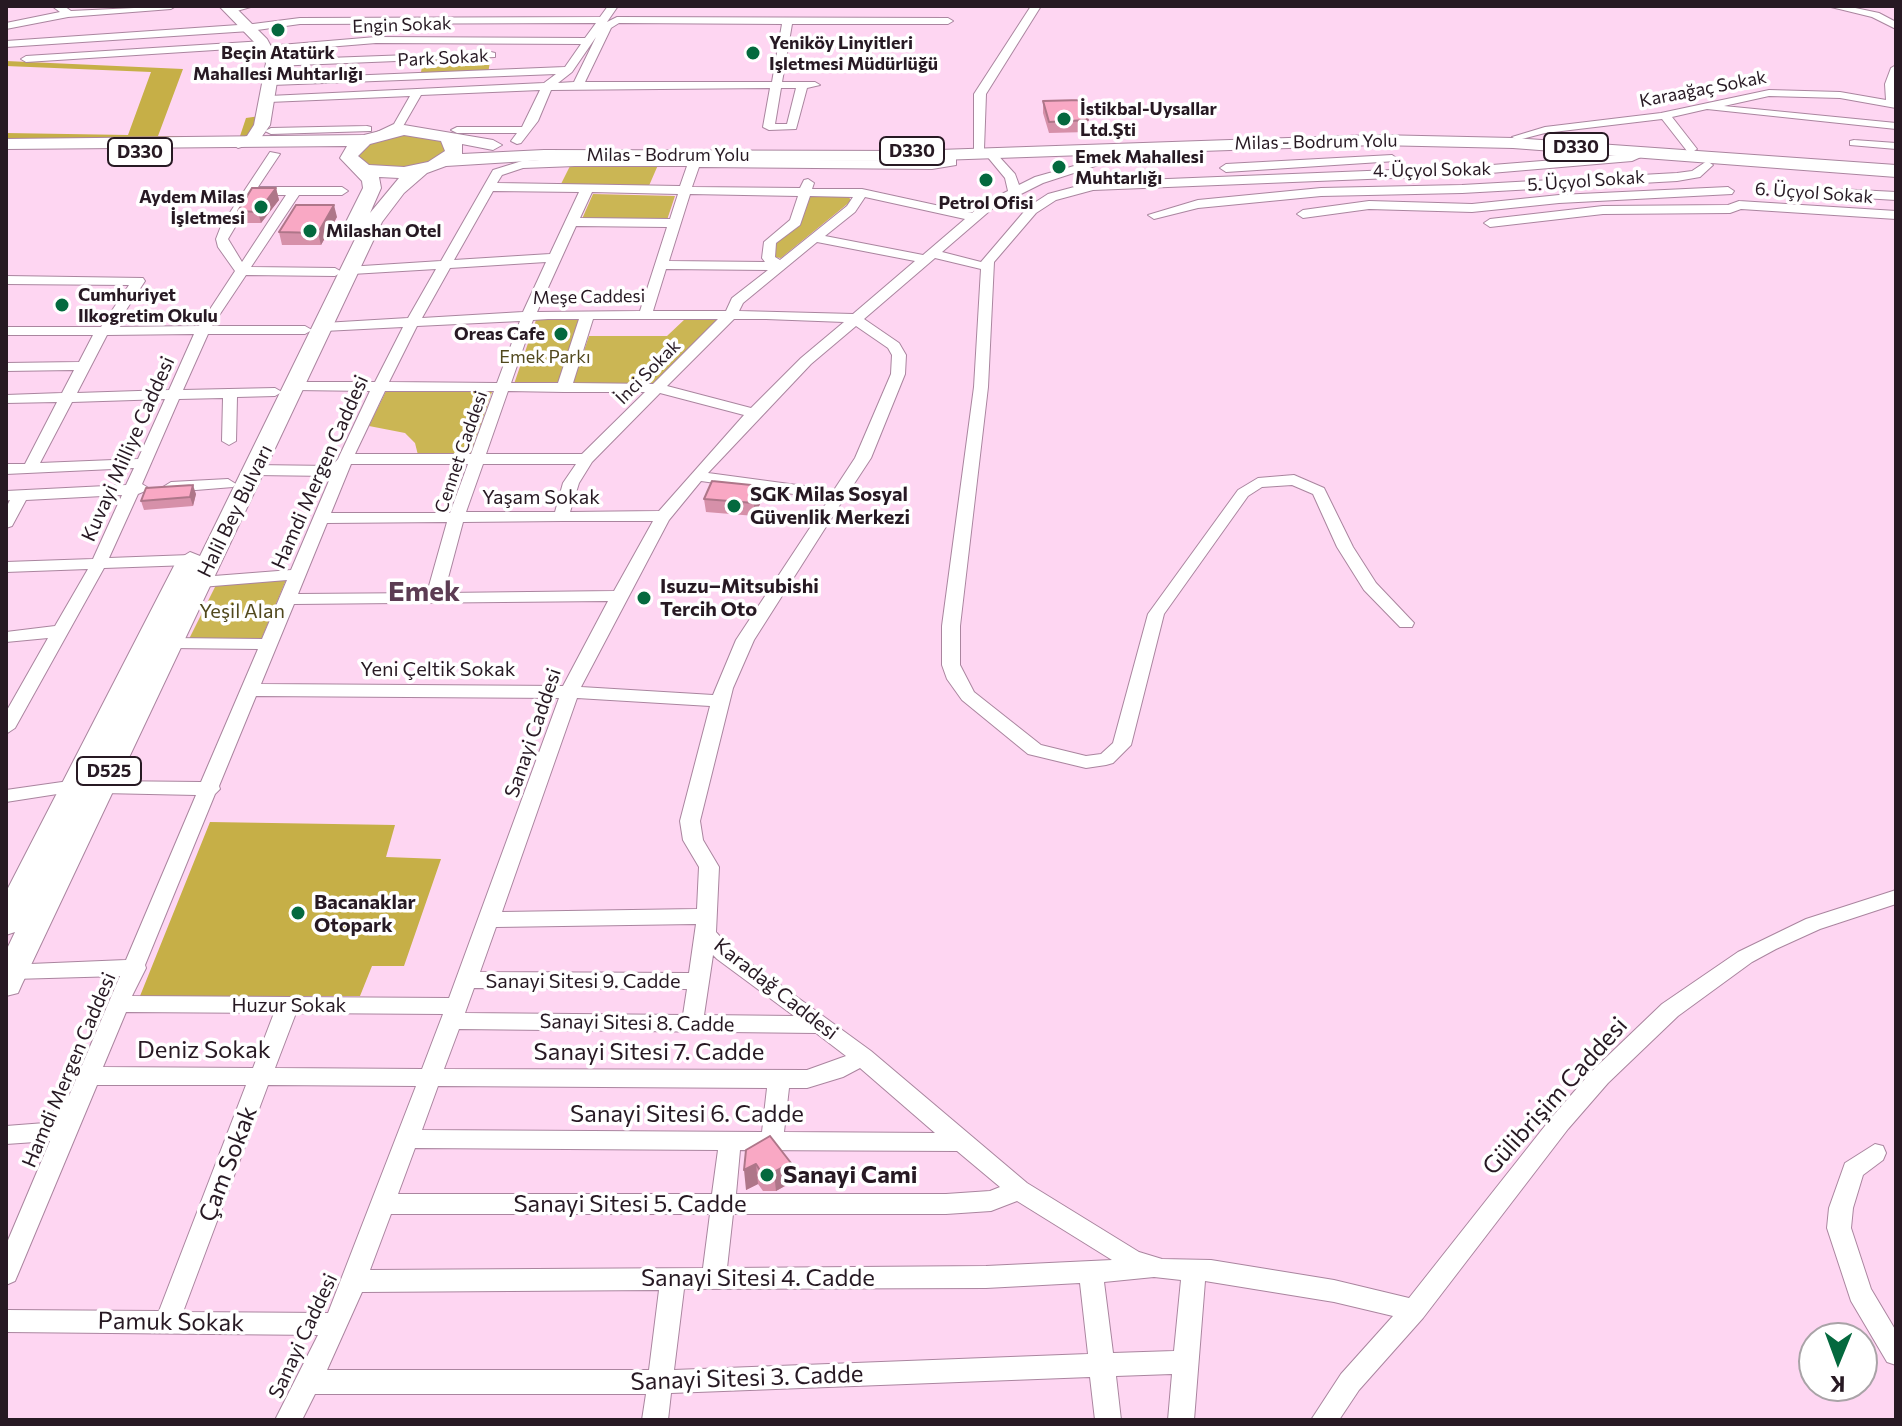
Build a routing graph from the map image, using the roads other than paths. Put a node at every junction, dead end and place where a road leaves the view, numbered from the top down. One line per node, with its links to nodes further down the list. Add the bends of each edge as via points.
1 (57, 6): 12 (street)
2 (249, 6): 11 (street)
3 (320, 6): 16 (street)
4 (372, 6): 17 (street)
5 (426, 6): 18 (street)
6 (478, 6): 13 (street)
7 (613, 6): 14 (street)
8 (1036, 6): 68 (street, via 980,94)
9 (1832, 6): 21 (street, via 1875,15)
10 (167, 7): 12 (street); 23 (street)
11 (228, 8): 22 (main road)
12 (66, 14): 20 (street)
13 (476, 20): 14 (street); 18 (street); 26 (street)
14 (600, 20): 28 (street)
15 (788, 20): 19 (street); 42 (street, via 614,21); 43 (street)
16 (311, 21): 17 (street); 22 (street)
17 (362, 21): 18 (street)
18 (417, 21)
19 (948, 21)
20 (6, 26)
21 (1896, 26)
22 (249, 27): 23 (street); 30 (main road)
23 (156, 33): 24 (street)
24 (139, 34): 29 (street); 31 (street)
25 (402, 39): 26 (street, Engin Sokak); 30 (street, Engin Sokak); 33 (street)
26 (472, 39): 27 (street, Engin Sokak)
27 (494, 39): 28 (street, Engin Sokak); 32 (street)
28 (587, 41): 37 (street)
29 (6, 44)
30 (268, 52): 31 (street); 33 (street); 41 (main road)
31 (135, 53): 35 (street)
32 (491, 55): 34 (street); 38 (street)
33 (396, 57): 34 (street)
34 (424, 57): 40 (street)
35 (26, 59)
36 (1896, 68): 47 (street, via 1890,84)
37 (568, 70): 38 (street, Park Sokak); 44 (street)
38 (488, 74): 39 (street, Park Sokak)
39 (439, 76): 40 (street, Park Sokak); 45 (street)
40 (420, 77): 41 (street, Park Sokak)
41 (272, 82): 48 (main road)
42 (578, 85): 43 (street); 44 (street)
43 (776, 85): 43 (street, via 769,127 792,127 809,85)
44 (547, 86): 45 (street); 53 (street)
45 (435, 90): 46 (street)
46 (418, 91): 48 (street); 51 (street)
47 (1893, 102): 49 (street, Karaağaç Sokak, via 1781,92)
48 (268, 106): 54 (main road); 60 (main road, via 257,135)
49 (1694, 106): 50 (street, Karaağaç Sokak); 52 (street)
50 (1665, 115): 58 (street, Karaağaç Sokak); 72 (street)
51 (406, 117): 55 (street, via 408,125); 57 (street, via 398,126)
52 (1896, 126)
53 (524, 130): 56 (street); 59 (street)
54 (271, 131): 57 (street); 65 (main road)
55 (423, 131): 56 (highway); 57 (highway)
56 (452, 133): 67 (highway, D330, via 481,145); 74 (highway, via 455,148)
57 (370, 135): 65 (highway, D330); 77 (highway, via 350,152)
58 (1518, 137): 68 (highway, Milas - Bodrum Yolu / D330, via 1314,134); 72 (highway, Milas - Bodrum Yolu / D330)
59 (517, 141)
60 (238, 143): 62 (highway, D330); 65 (highway, D330)
61 (1854, 143): 64 (street)
62 (6, 144)
63 (1218, 145): 66 (highway, Milas - Bodrum Yolu / D330); 70 (highway, Milas - Bodrum Yolu / D330, via 1426,140); 80 (street)
64 (1896, 146)
65 (281, 148): 69 (highway, D330); 77 (highway); 84 (street); 94 (highway, via 360,180)
66 (1121, 150): 68 (highway, Milas - Bodrum Yolu / D330); 83 (street, Sanayi Caddesi, via 1117,157)
67 (544, 151): 68 (highway, Milas - Bodrum Yolu / D330); 71 (highway, Milas - Bodrum Yolu / D330); 74 (highway); 94 (highway, via 445,172)
68 (984, 151): 71 (highway, Milas - Bodrum Yolu / D330); 83 (street, via 1011,177)
69 (6, 152)
70 (1646, 152): 72 (highway, Milas - Bodrum Yolu / D330); 80 (street, via 1467,171)
71 (950, 155): 76 (street, Hamdi Mergen Caddesi, via 952,162 941,164)
72 (1701, 157): 78 (highway, Milas - Bodrum Yolu / D330); 87 (street); 96 (street, 4. Üçyol Sokak, via 1696,174 1677,177 1332,191 1198,204)
73 (1392, 159): 80 (street)
74 (445, 161): 79 (highway)
75 (694, 163): 76 (street, Hamdi Mergen Caddesi); 81 (street, Hamdi Mergen Caddesi, via 522,165 501,170); 88 (street)
76 (813, 165): 90 (street)
77 (356, 167): 79 (highway, via 387,174); 94 (highway, D525, via 371,179)
78 (1896, 168)
79 (420, 170): 94 (highway, D525)
80 (1228, 174): 108 (street, via 1093,186 1045,200 998,246)
81 (489, 187): 82 (street); 105 (street, Hamdi Mergen Caddesi)
82 (587, 189): 88 (street); 99 (street, Cennet Caddesi)
83 (1014, 190): 98 (street, Sanayi Caddesi)
84 (251, 191): 85 (street); 109 (street, via 222,239)
85 (295, 191): 86 (street); 109 (street, Kuvayi Milliye Caddesi)
86 (342, 191)
87 (1728, 191): 93 (street); 95 (street, 5. Üçyol Sokak, via 1472,208 1369,205)
88 (685, 192): 90 (street); 100 (street)
89 (1818, 192): 92 (street)
90 (805, 193): 91 (street); 107 (street, via 796,222 770,242 768,258)
91 (862, 193): 98 (street); 102 (street, İnci Sokak, via 851,209)
92 (1896, 196)
93 (1739, 205): 97 (street, 6. Üçyol Sokak); 101 (street, 6. Üçyol Sokak, via 1603,210)
94 (370, 210): 110 (highway, Halil Bey Bulvarı / D525)
95 (1303, 214)
96 (1154, 215)
97 (1896, 215)
98 (974, 217): 103 (street, Sanayi Caddesi)
99 (572, 222): 100 (street); 104 (street, Cennet Caddesi)
100 (675, 223): 106 (street)
101 (1490, 223)
102 (814, 238): 103 (street); 107 (street, İnci Sokak)
103 (928, 256): 108 (street); 116 (street, Sanayi Caddesi)
104 (555, 258): 105 (street); 115 (street, Cennet Caddesi)
105 (446, 264): 110 (street); 117 (street, Hamdi Mergen Caddesi)
106 (661, 265): 107 (street); 114 (street)
107 (780, 266): 112 (street, İnci Sokak, via 737,301)
108 (987, 267): 159 (street, via 981,387 951,626 951,665 968,696 1035,750 1086,762 1106,759 1122,745 1156,614 1243,493 1258,483 1294,480 1319,491 1370,586)
109 (242, 271): 110 (street); 119 (street, Kuvayi Milliye Caddesi)
110 (343, 271): 118 (highway, Halil Bey Bulvarı / D525)
111 (6, 280): 121 (street, via 136,279 138,284)
112 (731, 314): 114 (street, Meşe Caddesi); 116 (street, Meşe Caddesi); 127 (street, İnci Sokak)
113 (587, 315): 114 (street, Meşe Caddesi); 115 (street, Meşe Caddesi); 126 (street)
114 (645, 315)
115 (528, 316): 117 (street, Meşe Caddesi); 125 (street, Cennet Caddesi)
116 (854, 318): 133 (street, Sanayi Caddesi); 146 (street, Karadağ Caddesi, via 894,346 900,361 877,429)
117 (413, 321): 118 (street, Meşe Caddesi); 124 (street, Hamdi Mergen Caddesi)
118 (314, 328): 119 (street, Meşe Caddesi); 128 (highway, Halil Bey Bulvarı / D525)
119 (203, 330): 121 (street, Meşe Caddesi); 130 (street, Kuvayi Milliye Caddesi)
120 (6, 331): 121 (street, Meşe Caddesi)
121 (103, 331): 122 (street)
122 (83, 366): 123 (street); 131 (street)
123 (6, 367)
124 (380, 387): 125 (street); 128 (street); 135 (street, Hamdi Mergen Caddesi)
125 (502, 388): 126 (street); 136 (street, Cennet Caddesi)
126 (564, 388): 127 (street)
127 (658, 388): 133 (street); 137 (street, İnci Sokak)
128 (285, 389): 129 (street); 141 (highway, Halil Bey Bulvarı / D525); 143 (highway, Halil Bey Bulvarı / D525)
129 (230, 393): 130 (street); 134 (street, Halil Bey Bulvarı)
130 (174, 395): 131 (street); 138 (street, Kuvayi Milliye Caddesi)
131 (67, 397): 132 (street); 139 (street)
132 (6, 399)
133 (754, 413): 142 (street, Sanayi Caddesi)
134 (229, 441)
135 (346, 459): 136 (street); 141 (street, via 336,471); 150 (street, Hamdi Mergen Caddesi)
136 (477, 459): 137 (street); 148 (street, Cennet Caddesi)
137 (586, 459): 149 (street, İnci Sokak, via 571,483)
138 (144, 463): 139 (street); 144 (street, Kuvayi Milliye Caddesi)
139 (30, 468): 140 (street)
140 (6, 469)
141 (254, 470): 154 (highway, Halil Bey Bulvarı / D525)
142 (696, 476): 146 (street); 147 (street, Sanayi Caddesi)
143 (228, 484): 144 (street); 154 (highway, Halil Bey Bulvarı / D525)
144 (133, 489): 145 (street); 152 (street, Kuvayi Milliye Caddesi)
145 (13, 496): 151 (street)
146 (842, 496): 166 (street, Karadağ Caddesi, via 745,640)
147 (664, 516): 149 (street, Yaşam Sokak); 156 (street, Sanayi Caddesi)
148 (456, 517): 149 (street, Yaşam Sokak); 150 (street, Yaşam Sokak); 157 (street, Cennet Caddesi)
149 (561, 517)
150 (322, 518): 155 (street, Hamdi Mergen Caddesi)
151 (6, 523)
152 (98, 565): 153 (street); 154 (street); 160 (street, Kuvayi Milliye Caddesi)
153 (6, 567)
154 (196, 571): 155 (street); 162 (highway, Halil Bey Bulvarı / D525); 168 (highway, Halil Bey Bulvarı / D525)
155 (299, 574): 158 (street, Hamdi Mergen Caddesi)
156 (617, 596): 157 (street); 165 (street, Sanayi Caddesi)
157 (434, 598): 158 (street)
158 (288, 599): 163 (street, Hamdi Mergen Caddesi)
159 (1406, 623)
160 (61, 631): 161 (street); 167 (street, Kuvayi Milliye Caddesi)
161 (6, 637)
162 (171, 643): 163 (street); 168 (highway, Halil Bey Bulvarı / D525)
163 (270, 644): 164 (street, Hamdi Mergen Caddesi)
164 (251, 690): 165 (street, Yeni Çeltik Sokak); 169 (street, Hamdi Mergen Caddesi)
165 (570, 692): 166 (street, Yeni Çeltik Sokak); 172 (street, Sanayi Caddesi)
166 (721, 701): 174 (street, Karadağ Caddesi, via 690,821 693,840 709,867)
167 (9, 719)
168 (89, 786): 169 (street); 170 (street); 173 (highway, Halil Bey Bulvarı / D525); 176 (highway, Halil Bey Bulvarı / D525)
169 (211, 789): 175 (street, Hamdi Mergen Caddesi)
170 (6, 796)
171 (1896, 897): 205 (street, Gülibrişim Caddesi, via 1769,944 1670,1010 1560,1123)
172 (489, 920): 174 (street); 177 (street, Sanayi Caddesi)
173 (6, 923)
174 (706, 925): 178 (street); 183 (street, Karadağ Caddesi, via 724,954)
175 (136, 968): 176 (street); 179 (street, Hamdi Mergen Caddesi)
176 (9, 978)
177 (467, 980): 178 (street, Sanayi Sitesi 9. Cadde); 181 (street, Sanayi Caddesi)
178 (698, 981): 182 (street)
179 (122, 1004): 180 (street, Huzur Sokak); 185 (street, Hamdi Mergen Caddesi)
180 (288, 1005): 181 (street, Huzur Sokak); 186 (street, Çam Sokak)
181 (454, 1013): 182 (street, Sanayi Sitesi 8. Cadde); 187 (street, Sanayi Caddesi)
182 (692, 1023): 183 (street, Sanayi Sitesi 8. Cadde)
183 (821, 1025): 184 (street, Karadağ Caddesi)
184 (863, 1057): 188 (street, Sanayi Sitesi 7. Cadde, via 822,1076); 193 (street, Karadağ Caddesi)
185 (91, 1076): 186 (street, Deniz Sokak); 189 (street, via 51,1132); 200 (street, Hamdi Mergen Caddesi)
186 (261, 1076): 187 (street, Deniz Sokak); 207 (street, Çam Sokak)
187 (431, 1077): 188 (street, Sanayi Sitesi 7. Cadde); 190 (street, Sanayi Caddesi)
188 (779, 1079): 192 (street)
189 (6, 1135)
190 (408, 1139): 191 (street, Sanayi Sitesi 6. Cadde); 196 (street, Sanayi Caddesi)
191 (730, 1141): 192 (street, Sanayi Sitesi 6. Cadde); 197 (street)
192 (772, 1141): 193 (street, Sanayi Sitesi 6. Cadde)
193 (965, 1142): 195 (street, Karadağ Caddesi)
194 (1875, 1153): 209 (street, via 1853,1170 1839,1228 1860,1293)
195 (1019, 1190): 197 (street, Sanayi Sitesi 5. Cadde, via 991,1201 958,1204); 198 (street, Karadağ Caddesi, via 1132,1260)
196 (383, 1204): 197 (street, Sanayi Sitesi 5. Cadde); 204 (street, Sanayi Caddesi)
197 (722, 1204): 203 (street)
198 (1162, 1269): 199 (street, Karadağ Caddesi); 201 (street, Sanayi Sitesi 4. Cadde)
199 (1194, 1270): 205 (street, Karadağ Caddesi, via 1321,1289); 210 (street)
200 (6, 1274)
201 (1091, 1274): 203 (street, Sanayi Sitesi 4. Cadde); 211 (street)
202 (673, 1279): 203 (street, Sanayi Sitesi 4. Cadde); 204 (street, Sanayi Sitesi 4. Cadde); 213 (street)
203 (714, 1279)
204 (354, 1281): 208 (street, Sanayi Caddesi)
205 (1414, 1310): 218 (street, Gülibrişim Caddesi)
206 (6, 1321): 207 (street, Pamuk Sokak)
207 (167, 1322): 208 (street, Pamuk Sokak)
208 (336, 1324): 212 (street, Sanayi Caddesi)
209 (1896, 1354)
210 (1186, 1362): 211 (street, Sanayi Sitesi 3. Cadde); 217 (street)
211 (1102, 1365): 213 (street, Sanayi Sitesi 3. Cadde); 216 (street)
212 (308, 1382): 213 (street, Sanayi Sitesi 3. Cadde); 214 (street, Sanayi Caddesi)
213 (660, 1382): 215 (street)
214 (288, 1420)
215 (655, 1420)
216 (1108, 1420)
217 (1181, 1420)
218 (1324, 1420)

